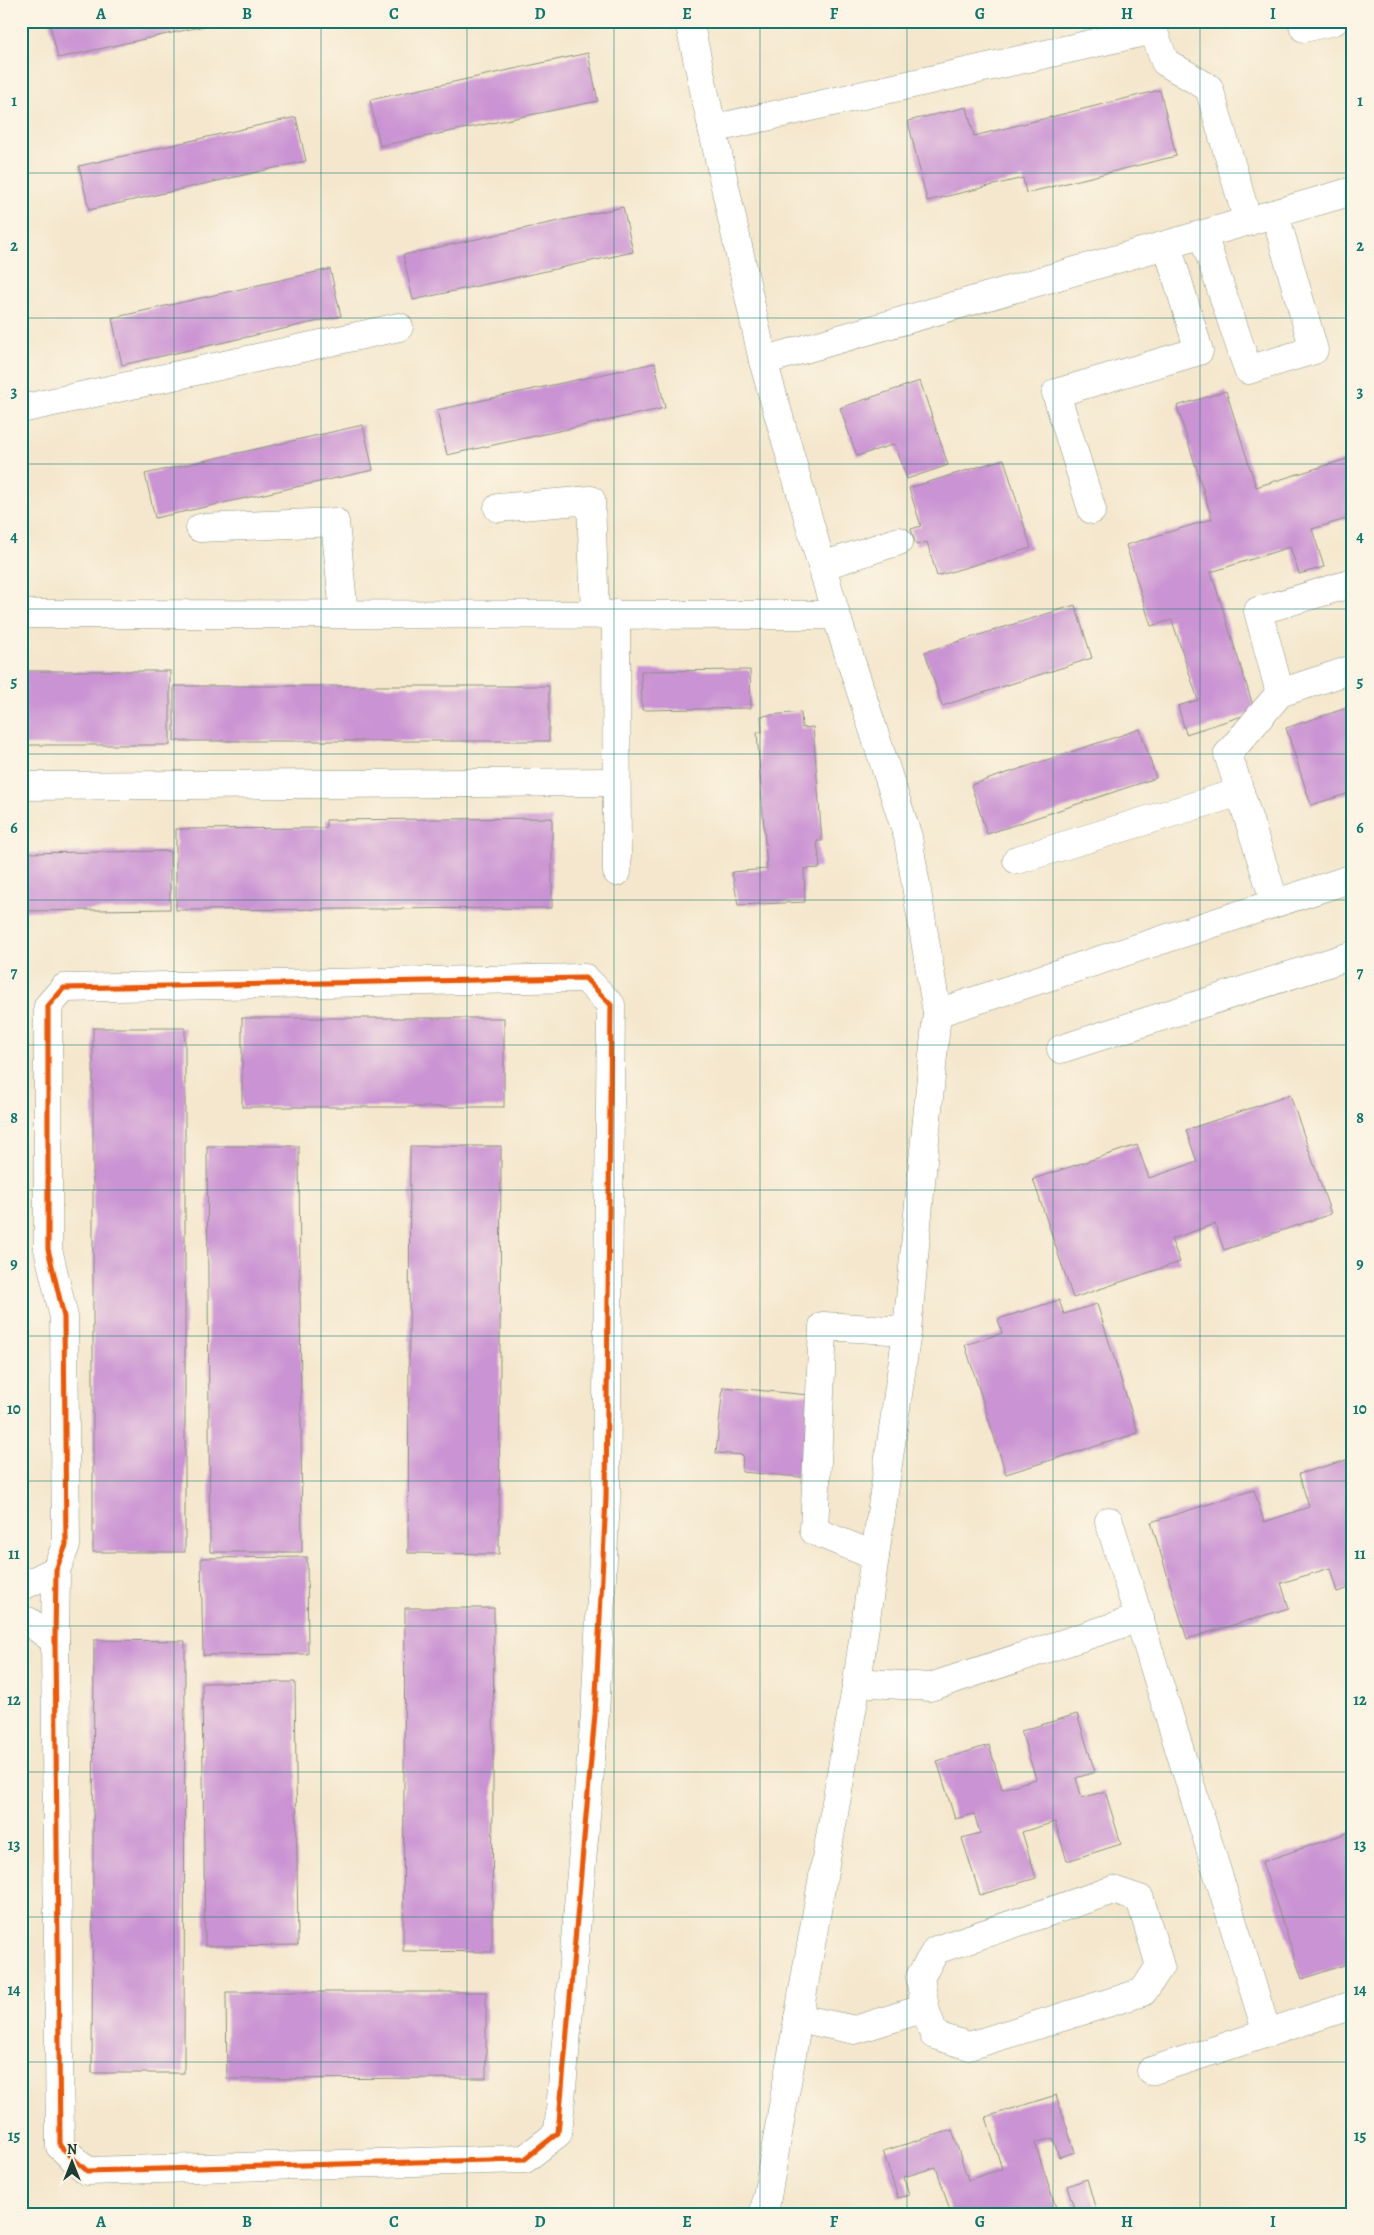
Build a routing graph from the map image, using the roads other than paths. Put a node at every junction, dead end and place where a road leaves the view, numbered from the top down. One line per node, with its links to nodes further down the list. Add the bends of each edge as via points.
1 (689, 21): 4 (street)
2 (1302, 21): 3 (street, via 1304,28)
3 (1334, 21)
4 (712, 129): 7 (street, via 1153,30 1165,62 1209,88); 11 (street)
5 (1353, 191): 6 (street)
6 (1276, 214): 7 (street); 8 (street, via 1314,350 1248,370)
7 (1248, 222): 8 (street)
8 (1203, 234): 9 (street)
9 (1167, 245): 11 (street); 14 (street, via 1199,351 1056,393)
10 (400, 327): 12 (street)
11 (762, 361): 17 (street)
12 (21, 409)
13 (498, 508): 21 (street, via 590,500)
14 (1092, 510)
15 (200, 528): 20 (street, via 335,522)
16 (899, 541): 17 (street)
17 (822, 566): 22 (street)
18 (1353, 583): 24 (street, via 1258,611)
19 (21, 614): 20 (street)
20 (344, 614): 21 (street)
21 (606, 614): 22 (street); 25 (street)
22 (836, 615): 33 (street, via 908,837)
23 (1353, 669): 24 (street)
24 (1280, 693): 27 (street, via 1228,754)
25 (616, 782): 26 (street); 29 (street)
26 (21, 786)
27 (1240, 792): 28 (street); 31 (street)
28 (1017, 860)
29 (617, 872)
30 (1353, 878): 31 (street)
31 (1276, 903): 33 (street)
32 (1353, 955): 34 (street)
33 (938, 1012): 35 (street)
34 (1061, 1049)
35 (906, 1331): 37 (street); 37 (street, via 823,1326 814,1531)
36 (1109, 1521): 40 (street)
37 (875, 1556): 43 (street)
38 (56, 1570): 39 (street); 42 (street); 42 (street, via 66,1545 64,1317 48,1249 48,1006 64,988 585,978 611,1005 606,1499 595,1714 558,2133 525,2159 87,2171 60,2146)
39 (21, 1587)
40 (1140, 1618): 43 (street, via 930,1688); 47 (street)
41 (21, 1621): 42 (street, via 28,1621)
42 (55, 1641)
43 (857, 1682): 46 (street)
44 (1353, 2005): 47 (street)
45 (925, 2008): 45 (street, via 920,1977 936,1950 1113,1890 1140,1899 1160,1966 1143,1992 969,2046 934,2035); 46 (street, via 855,2030)
46 (798, 2018): 49 (street)
47 (1266, 2033): 48 (street)
48 (1151, 2071)
49 (764, 2214)

